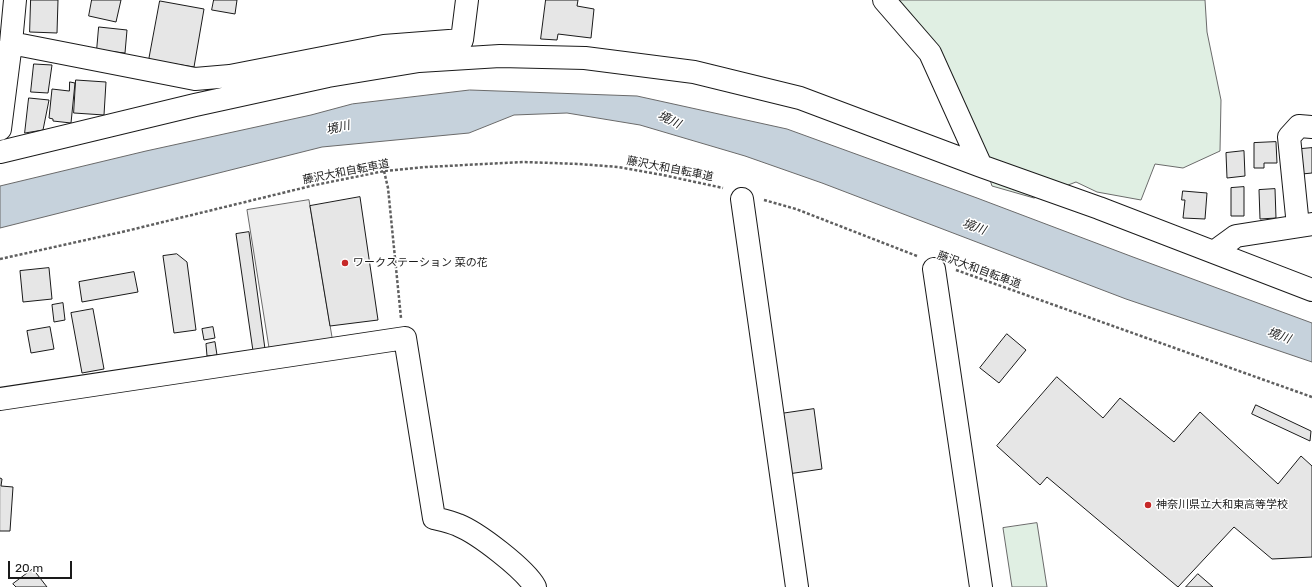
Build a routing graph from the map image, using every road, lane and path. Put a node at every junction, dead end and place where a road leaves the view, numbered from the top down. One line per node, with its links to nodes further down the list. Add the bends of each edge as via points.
1 (15, 0): 4 (street)
2 (467, 0): 4 (street, via 462,40 384,46 230,76 195,79)
3 (884, 0): 8 (street, via 930,54)
4 (11, 43): 6 (street)
5 (1312, 127): 11 (street, via 1299,126 1290,137)
6 (0, 129)
7 (0, 152): 8 (street, via 328,76 419,60 500,56 585,58 694,72 800,98)
8 (981, 166): 12 (street)
9 (384, 171): 10 (path, 藤沢大和自転車道, via 524,162 579,164 618,167 704,184); 13 (path, 藤沢大和自転車道); 17 (path)
10 (743, 196): 14 (path, 藤沢大和自転車道, via 796,209); 21 (street)
11 (1305, 225): 12 (street, via 1236,236)
12 (1214, 252): 16 (street)
13 (0, 260)
14 (926, 263): 22 (street)
15 (956, 270): 18 (path, 藤沢大和自転車道)
16 (1312, 290)
17 (405, 338): 19 (street); 20 (street, via 434,518 458,525 480,536 517,566)
18 (1312, 397)
19 (0, 399)
20 (535, 587)
21 (797, 587)
22 (982, 587)

